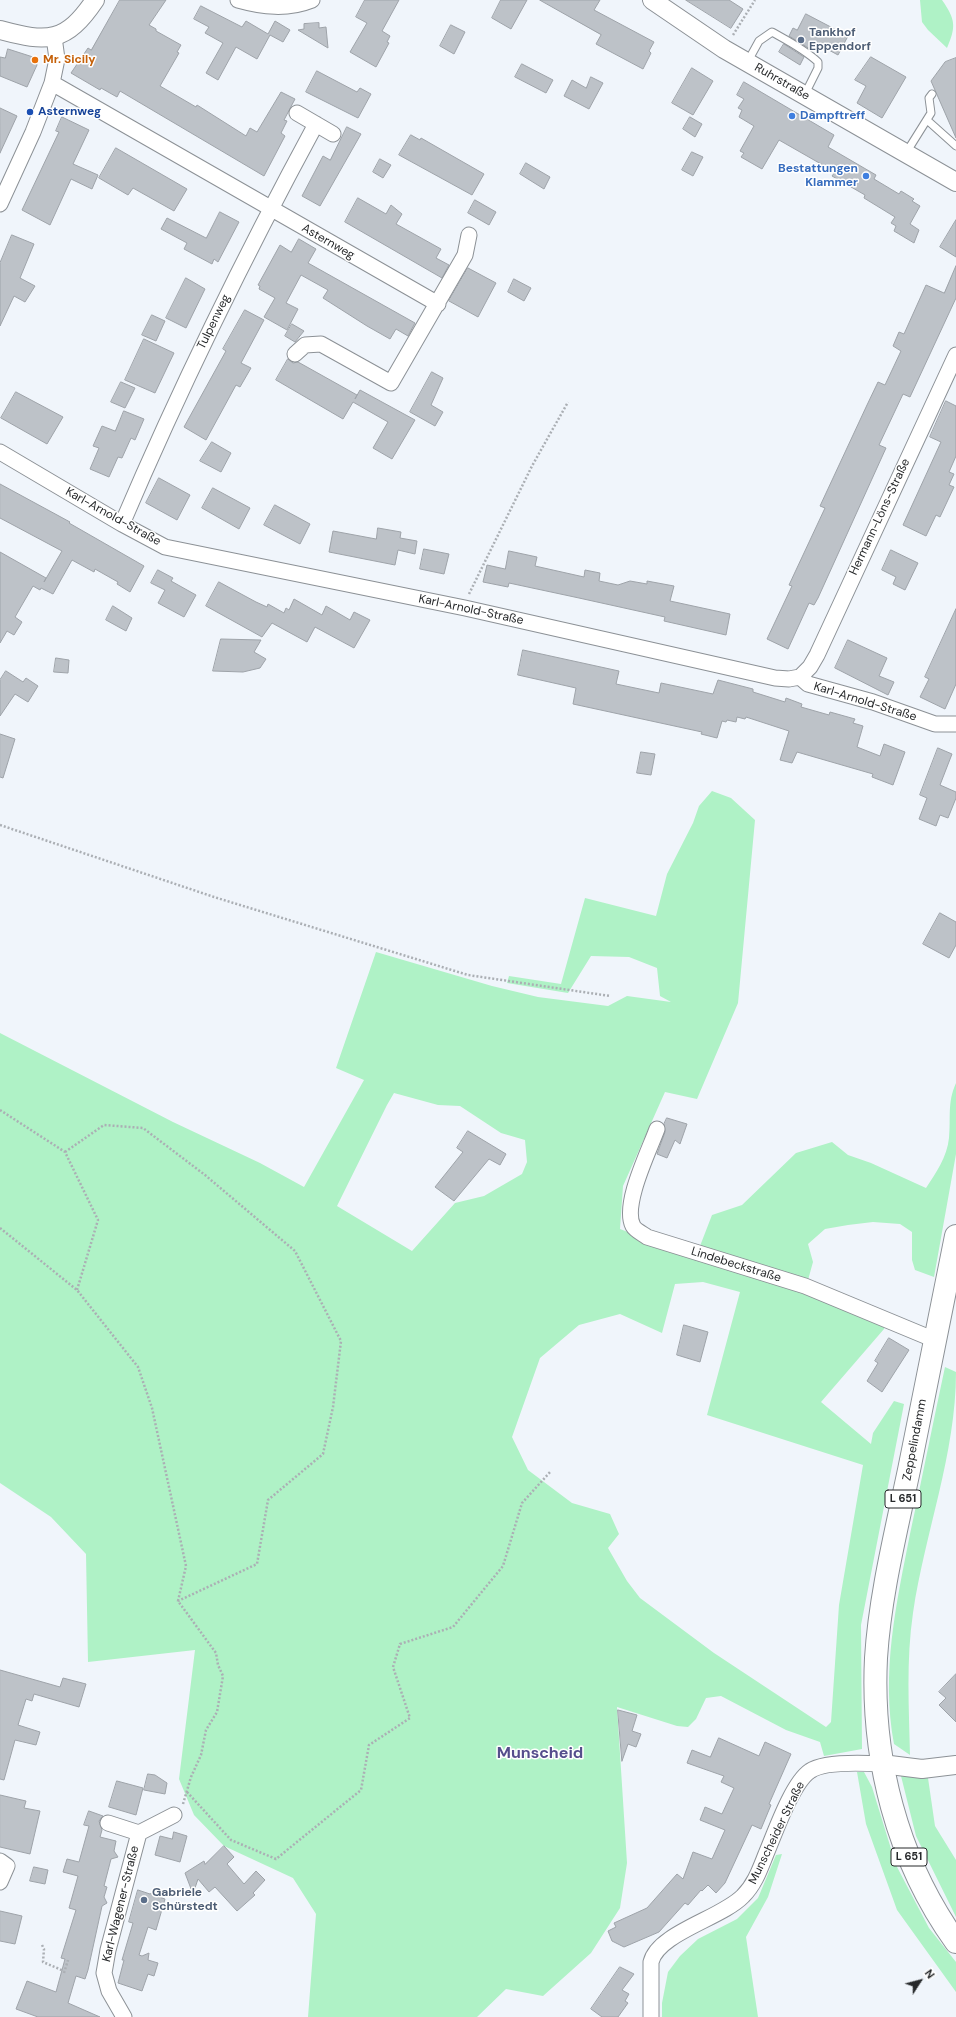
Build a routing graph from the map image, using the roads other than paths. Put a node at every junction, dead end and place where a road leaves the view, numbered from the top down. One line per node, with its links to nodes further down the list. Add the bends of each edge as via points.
1 (96, 0): 6 (street, via 78,23)
2 (238, 0): 3 (street, via 282,7)
3 (312, 0)
4 (652, 0): 7 (street, Ruhrstraße)
5 (0, 30): 6 (street, via 41,39)
6 (54, 37): 8 (street, via 57,60)
7 (747, 62): 10 (street, Ruhrstraße); 10 (lane, via 759,41 772,32 808,52 818,62 818,68)
8 (52, 83): 18 (street); 19 (street, Asternweg)
9 (932, 94): 12 (lane, via 929,98 931,113)
10 (805, 95): 16 (street, Ruhrstraße)
11 (297, 113): 13 (street)
12 (927, 120): 15 (lane); 16 (lane)
13 (316, 124): 14 (street); 19 (street, Tulpenweg)
14 (334, 134)
15 (956, 146)
16 (906, 153): 17 (street, Ruhrstraße)
17 (956, 182)
18 (0, 204)
19 (270, 209): 21 (street, Asternweg); 25 (street, Tulpenweg, via 192,365)
20 (469, 235): 21 (street, via 465,255)
21 (438, 304): 22 (street, via 391,383 321,344 305,345)
22 (295, 354)
23 (956, 355): 26 (street, Hermann-Löns-Straße, via 816,655 810,667)
24 (0, 452): 25 (street, Karl-Arnold-Straße)
25 (122, 524): 26 (street, Karl-Arnold-Straße, via 165,547 465,608 775,678)
26 (800, 677): 27 (street, Karl-Arnold-Straße, via 808,684 873,702 936,724)
27 (956, 724)
28 (657, 1129): 30 (street, Lindebeckstraße, via 632,1195 629,1214 633,1227 647,1237 804,1286)
29 (956, 1236): 30 (main road, Zeppelindamm / L 651)
30 (935, 1340): 31 (main road, Zeppelindamm / L 651, via 880,1622 876,1658)
31 (882, 1764): 32 (street, Munscheider Straße, via 922,1769); 38 (main road, L 651, via 891,1806 904,1847 939,1917); 40 (street, Munscheider Straße, via 852,1763 824,1766 810,1770 799,1782 778,1824 755,1881 744,1896 729,1908 673,1937 655,1954 651,1968)
32 (956, 1765)
33 (174, 1815): 35 (street, Karl-Wagener-Straße)
34 (108, 1823): 35 (street, Karl-Wagener-Straße)
35 (139, 1833): 39 (street, Karl-Wagener-Straße, via 104,1973 109,1990)
36 (0, 1861): 37 (street, via 7,1866)
37 (0, 1882)
38 (956, 1942)
39 (124, 2017)
40 (651, 2017)

